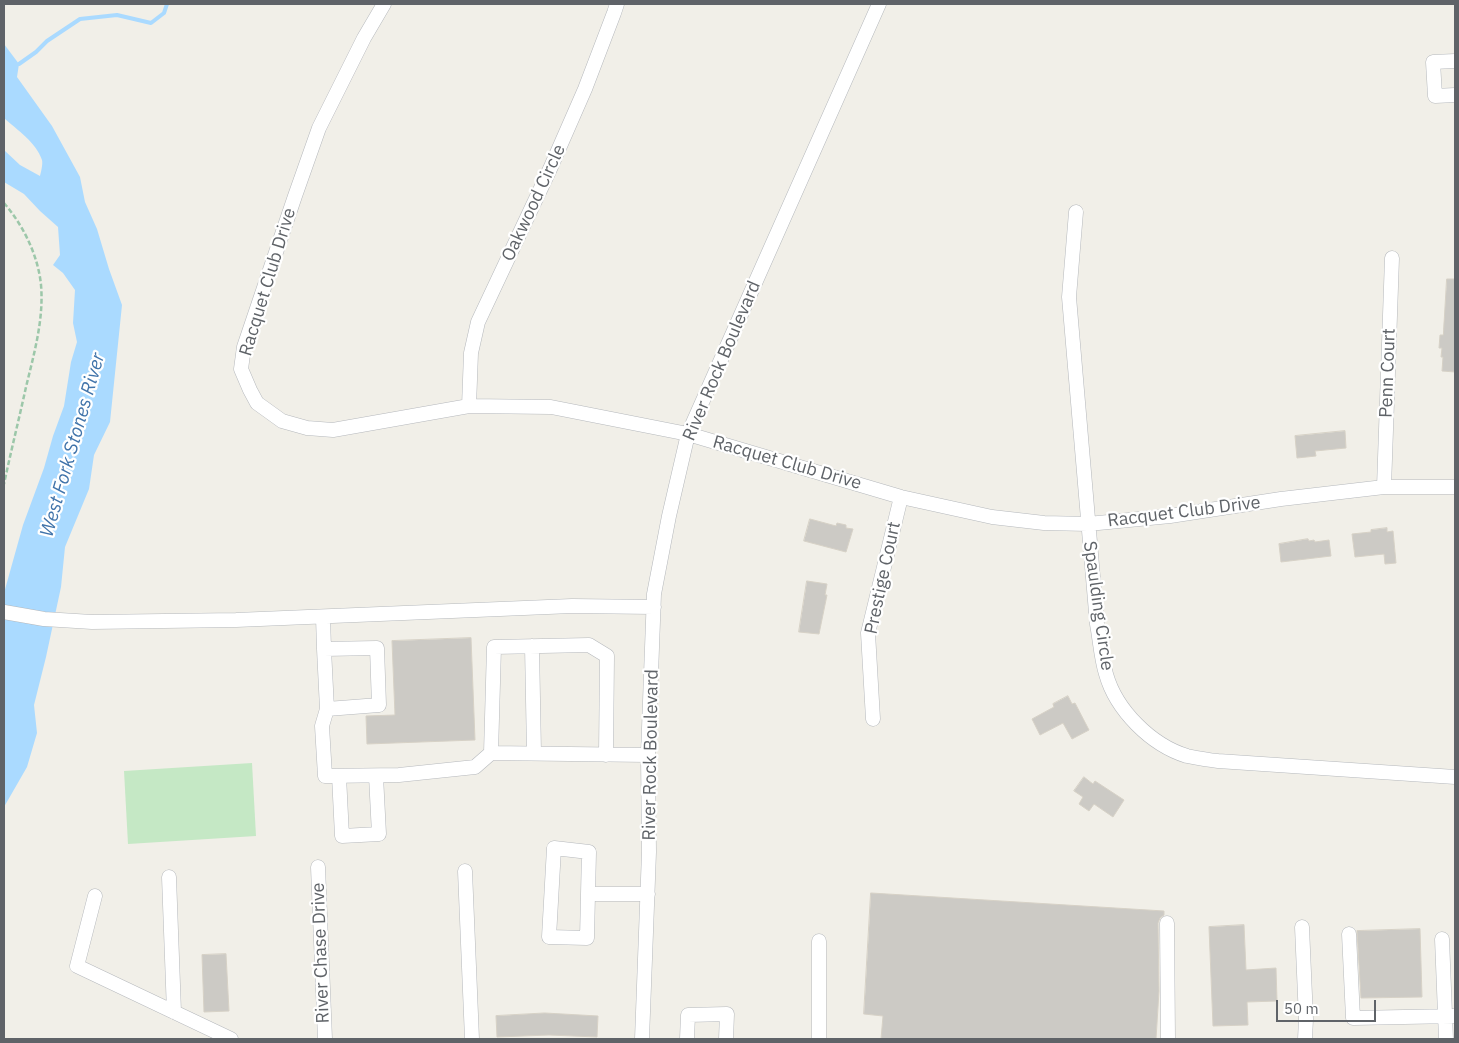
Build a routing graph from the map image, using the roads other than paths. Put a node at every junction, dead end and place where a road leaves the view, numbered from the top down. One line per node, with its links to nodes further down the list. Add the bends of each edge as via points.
1 (384, 4): 8 (street, Racquet Club Drive, via 320,128 244,347 241,370 257,403 282,421 308,428 333,430)
2 (616, 4): 8 (street, Oakwood Circle, via 550,169 478,322 471,353)
3 (879, 4): 9 (street, River Rock Boulevard)
4 (1455, 61): 5 (street, via 1433,62 1435,96)
5 (1455, 95)
6 (1076, 212): 13 (street, Spaulding Circle, via 1069,297)
7 (1392, 258): 10 (street, Penn Court)
8 (470, 406): 9 (street, Racquet Club Drive, via 551,407)
9 (688, 434): 12 (street, Racquet Club Drive); 14 (street, River Rock Boulevard, via 669,516)
10 (1384, 487): 11 (street, Racquet Club Drive); 13 (street, Racquet Club Drive)
11 (1455, 487)
12 (901, 497): 13 (street, Racquet Club Drive, via 992,517); 20 (street, Prestige Court, via 868,633)
13 (1088, 524): 27 (street, Spaulding Circle, via 1097,624 1106,674 1126,712 1158,742 1186,755 1218,762)
14 (654, 607): 16 (street, via 572,606); 24 (street, River Rock Boulevard)
15 (4, 612): 16 (street, via 92,622)
16 (324, 617): 18 (street)
17 (532, 646): 21 (street, via 494,647); 22 (street); 23 (street, via 589,645 607,656)
18 (324, 649): 19 (street); 19 (street, via 377,648 379,705)
19 (327, 709): 25 (street, via 322,726 325,776)
20 (873, 719)
21 (491, 753): 22 (street); 26 (street, via 475,767)
22 (534, 753): 23 (street)
23 (606, 755): 24 (street)
24 (648, 756): 32 (street, River Rock Boulevard)
25 (339, 776): 26 (street); 26 (street, via 342,836 379,834)
26 (376, 776)
27 (1455, 777)
28 (318, 867): 42 (street, River Chase Drive)
29 (465, 871): 43 (street)
30 (169, 877): 39 (street)
31 (588, 894): 31 (street, via 587,938 548,937 554,848 589,852); 32 (street)
32 (648, 894): 44 (street, River Rock Boulevard)
33 (95, 896): 39 (street, via 77,966)
34 (1167, 923): 48 (street)
35 (1302, 927): 49 (street)
36 (1349, 934): 40 (street, via 1353,1018)
37 (1442, 939): 40 (street)
38 (819, 941): 47 (street)
39 (174, 1012): 41 (street)
40 (1450, 1016): 50 (street)
41 (231, 1039)
42 (325, 1039)
43 (472, 1039)
44 (642, 1039)
45 (687, 1039): 46 (street, via 688,1015 727,1014)
46 (726, 1039)
47 (819, 1039)
48 (1168, 1039)
49 (1305, 1039)
50 (1446, 1039)

